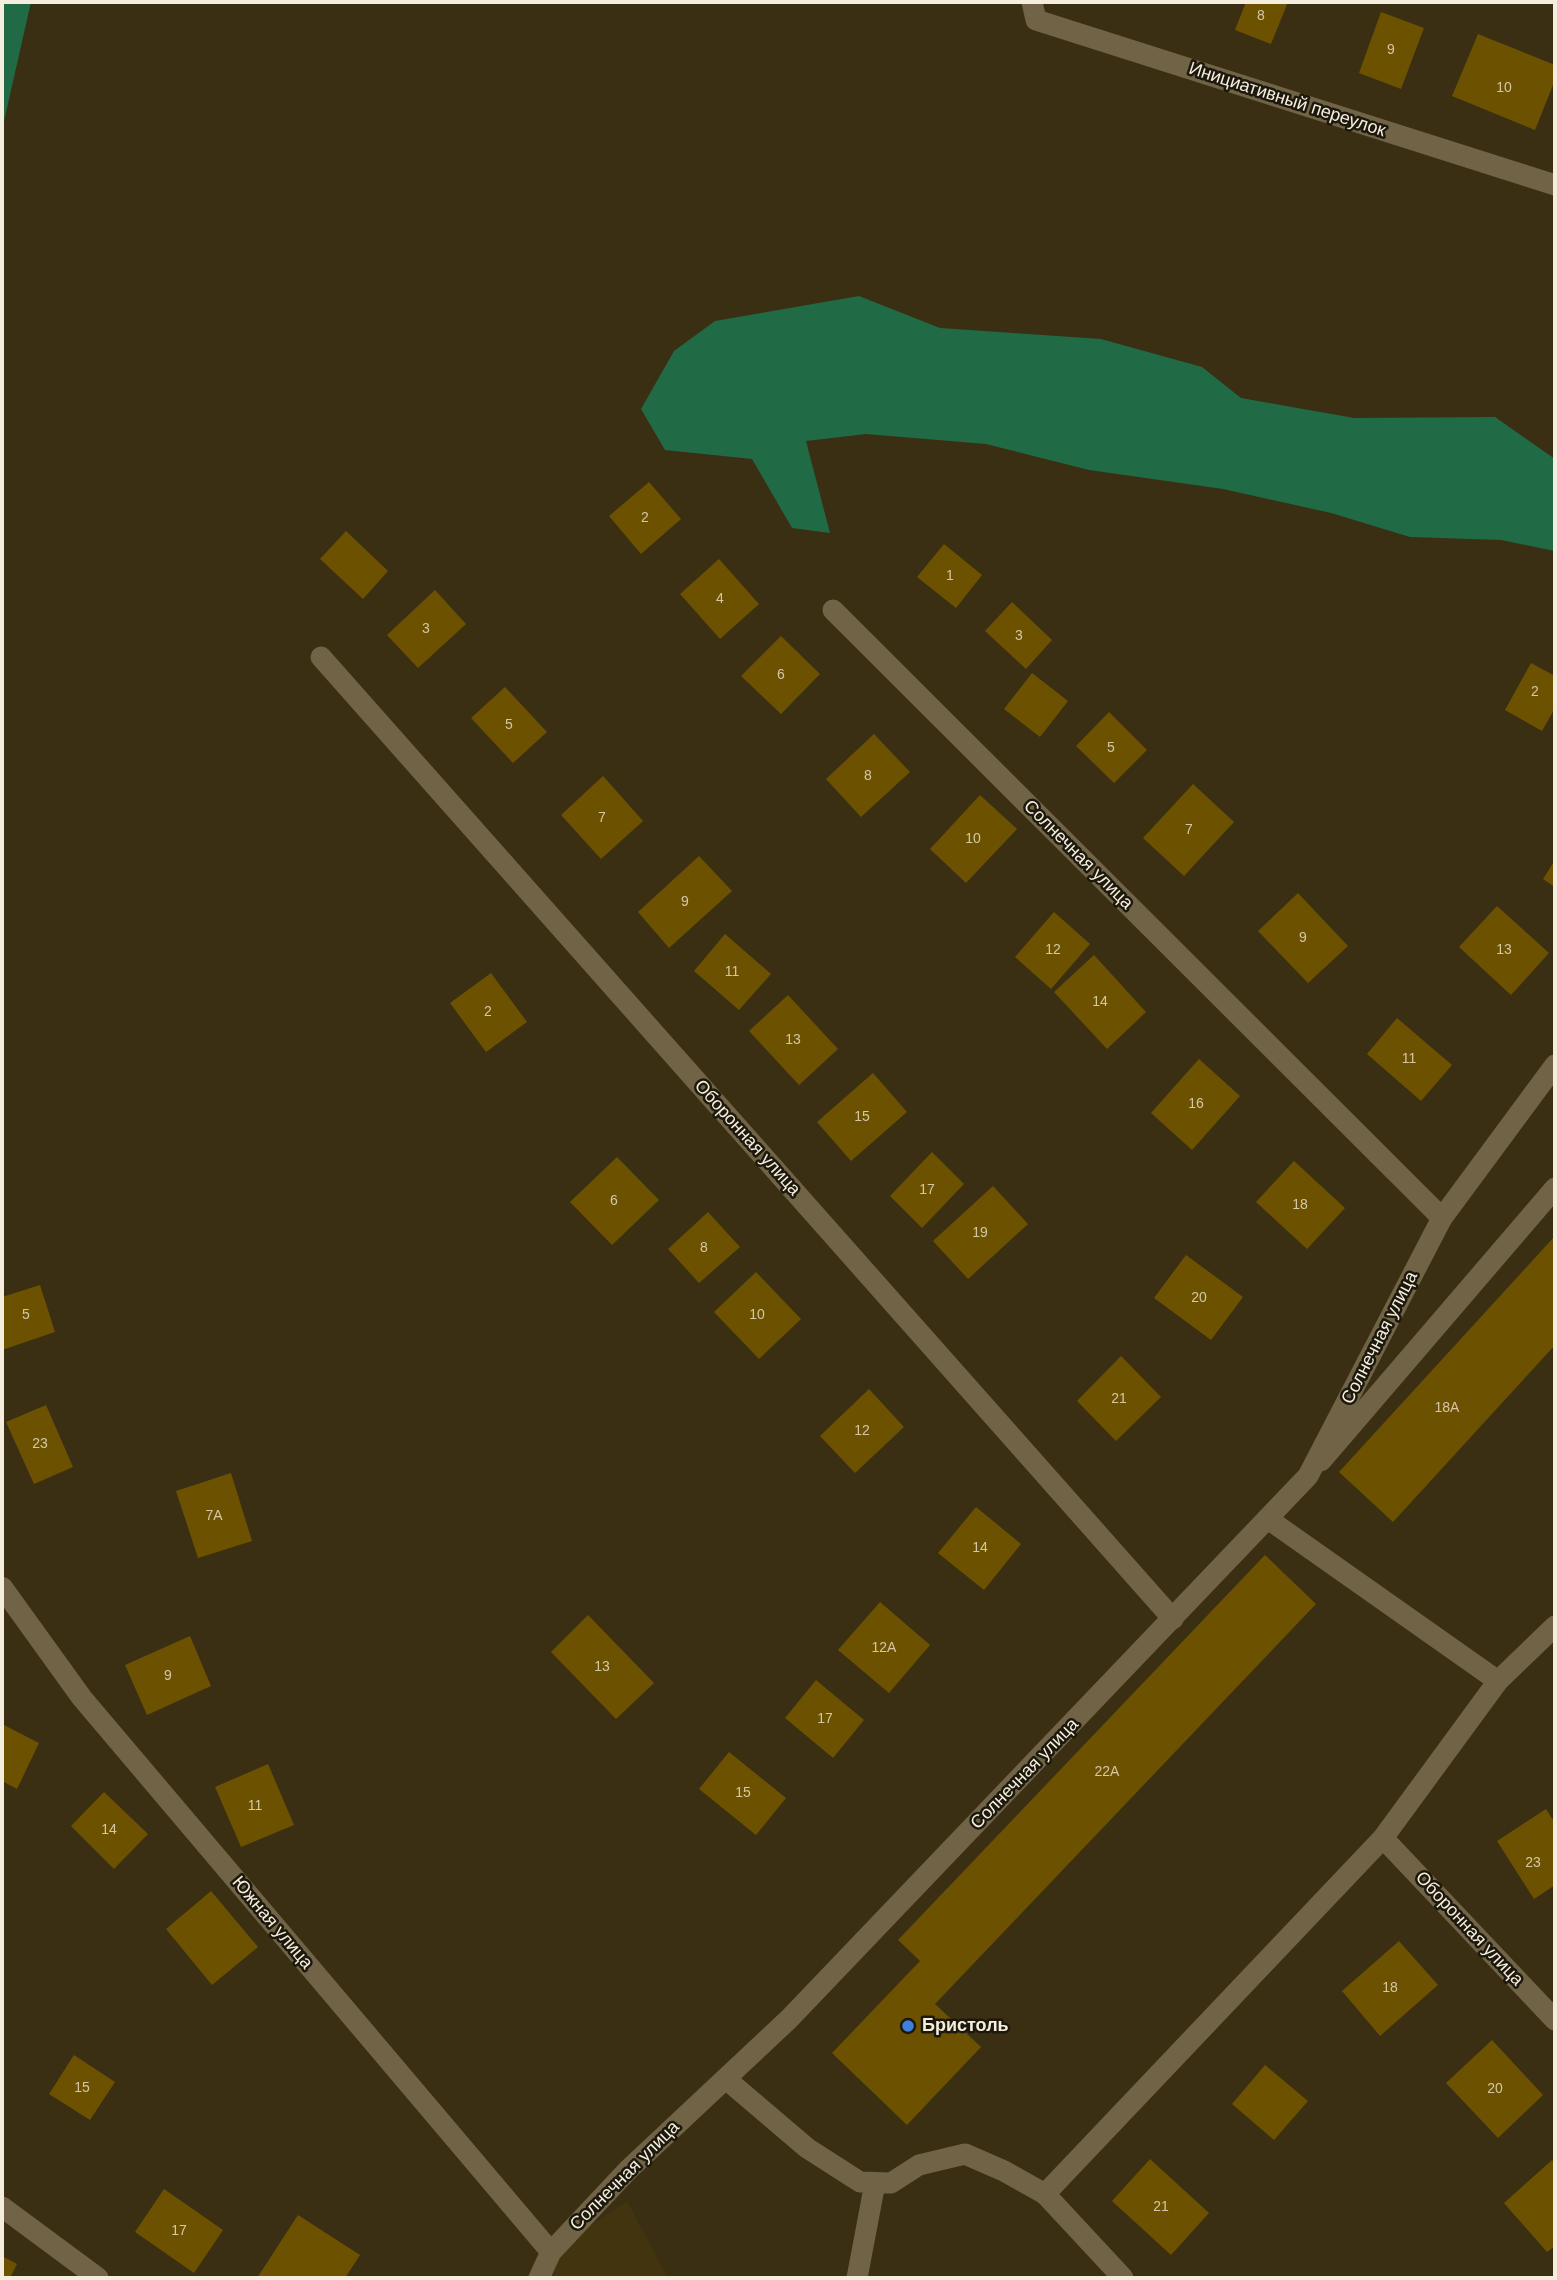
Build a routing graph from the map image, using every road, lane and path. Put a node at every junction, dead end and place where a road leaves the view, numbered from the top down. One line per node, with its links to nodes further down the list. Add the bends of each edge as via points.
1 (1032, 2): 2 (street, Инициативный переулок, via 1036,20)
2 (1555, 185)
3 (833, 610): 7 (street, Солнечная улица)
4 (321, 657): 11 (street, Оборонная улица)
5 (1555, 1065): 7 (street, Солнечная улица)
6 (1555, 1188): 8 (street)
7 (1442, 1218): 8 (street, Солнечная улица)
8 (1308, 1476): 9 (street, Солнечная улица)
9 (1268, 1519): 11 (street, Солнечная улица); 13 (street)
10 (2, 1587): 20 (street, Южная улица, via 82,1698)
11 (1173, 1619): 16 (street, Солнечная улица, via 789,2020)
12 (1555, 1626): 13 (street)
13 (1498, 1681): 14 (street)
14 (1383, 1838): 15 (street, Оборонная улица); 18 (street)
15 (1555, 2020)
16 (726, 2079): 17 (street, via 807,2148 860,2182); 20 (street, Солнечная улица, via 628,2170)
17 (875, 2183): 18 (street, via 891,2183 919,2165 965,2154); 23 (street)
18 (1045, 2194): 24 (street)
19 (2, 2207): 21 (street)
20 (551, 2252): 22 (street, Солнечная улица)
21 (98, 2278)
22 (539, 2278)
23 (857, 2278)
24 (1123, 2278)

